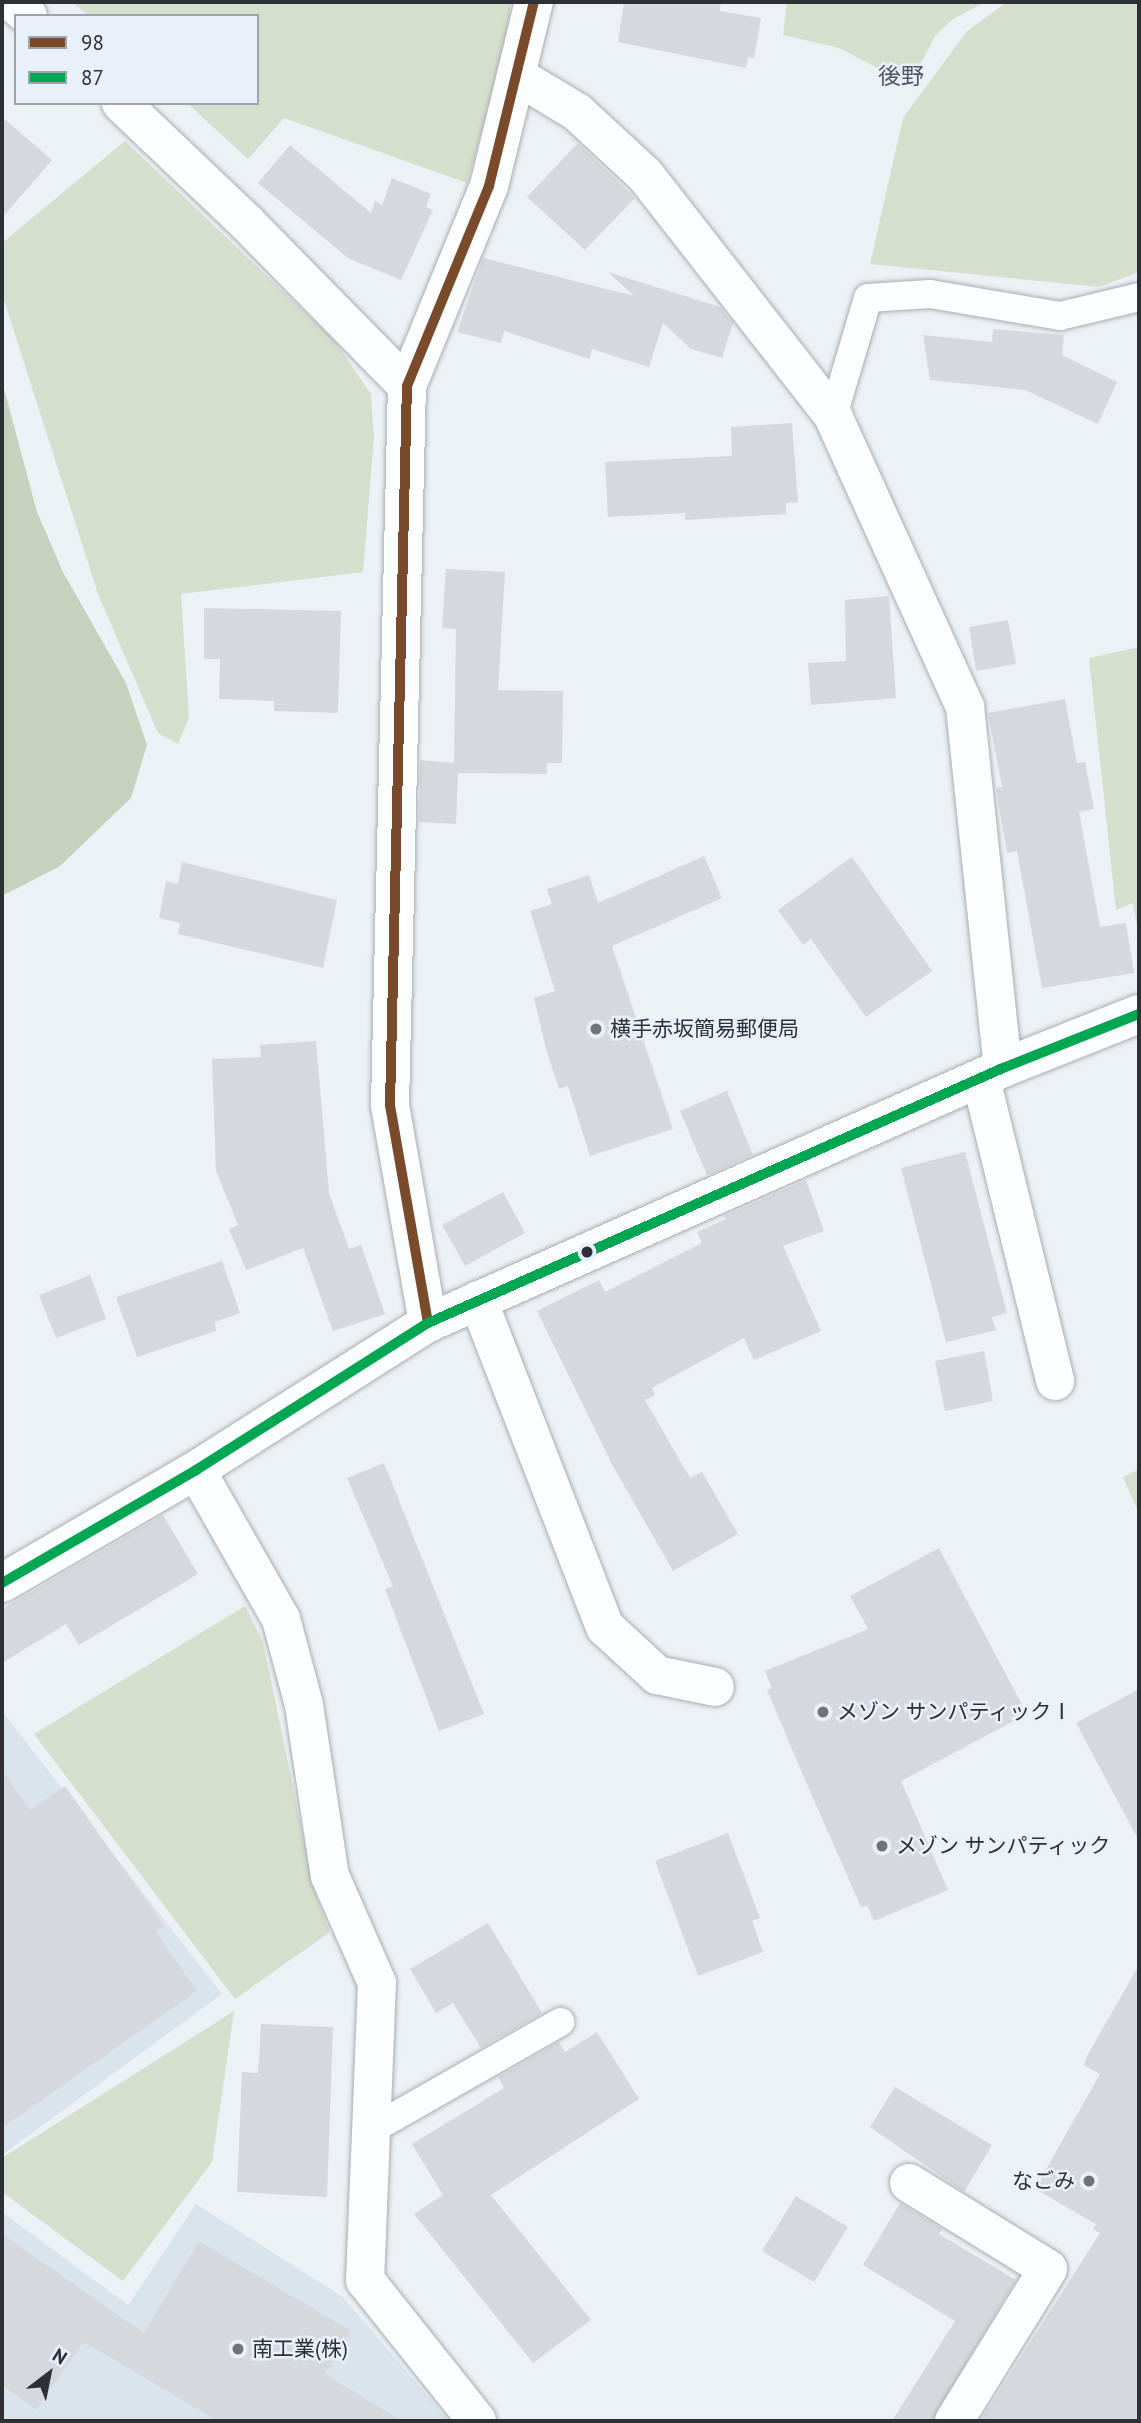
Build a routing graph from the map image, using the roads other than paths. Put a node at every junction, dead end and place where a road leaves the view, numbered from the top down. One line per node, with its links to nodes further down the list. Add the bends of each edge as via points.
1 (12, 2): 3 (street)
2 (534, 2): 4 (street)
3 (26, 14)
4 (517, 76): 7 (street, via 489,186); 8 (street, via 577,112 645,175)
5 (123, 105): 7 (street)
6 (1139, 297): 8 (lane, via 1060,316 930,294 868,298)
7 (407, 386): 12 (street, via 390,1105)
8 (833, 416): 10 (street, via 965,707)
9 (1139, 1014): 10 (street)
10 (992, 1073): 11 (street); 13 (street)
11 (478, 1300): 12 (street); 16 (street, via 605,1627 657,1675)
12 (428, 1323): 14 (street)
13 (1055, 1381)
14 (196, 1470): 15 (street); 18 (street, via 281,1619 304,1705 330,1876 377,1983)
15 (2, 1583)
16 (715, 1687)
17 (560, 2022): 18 (lane)
18 (371, 2130): 20 (street, via 365,2280)
19 (909, 2183): 21 (street, via 1048,2269)
20 (477, 2421)
21 (954, 2421)

